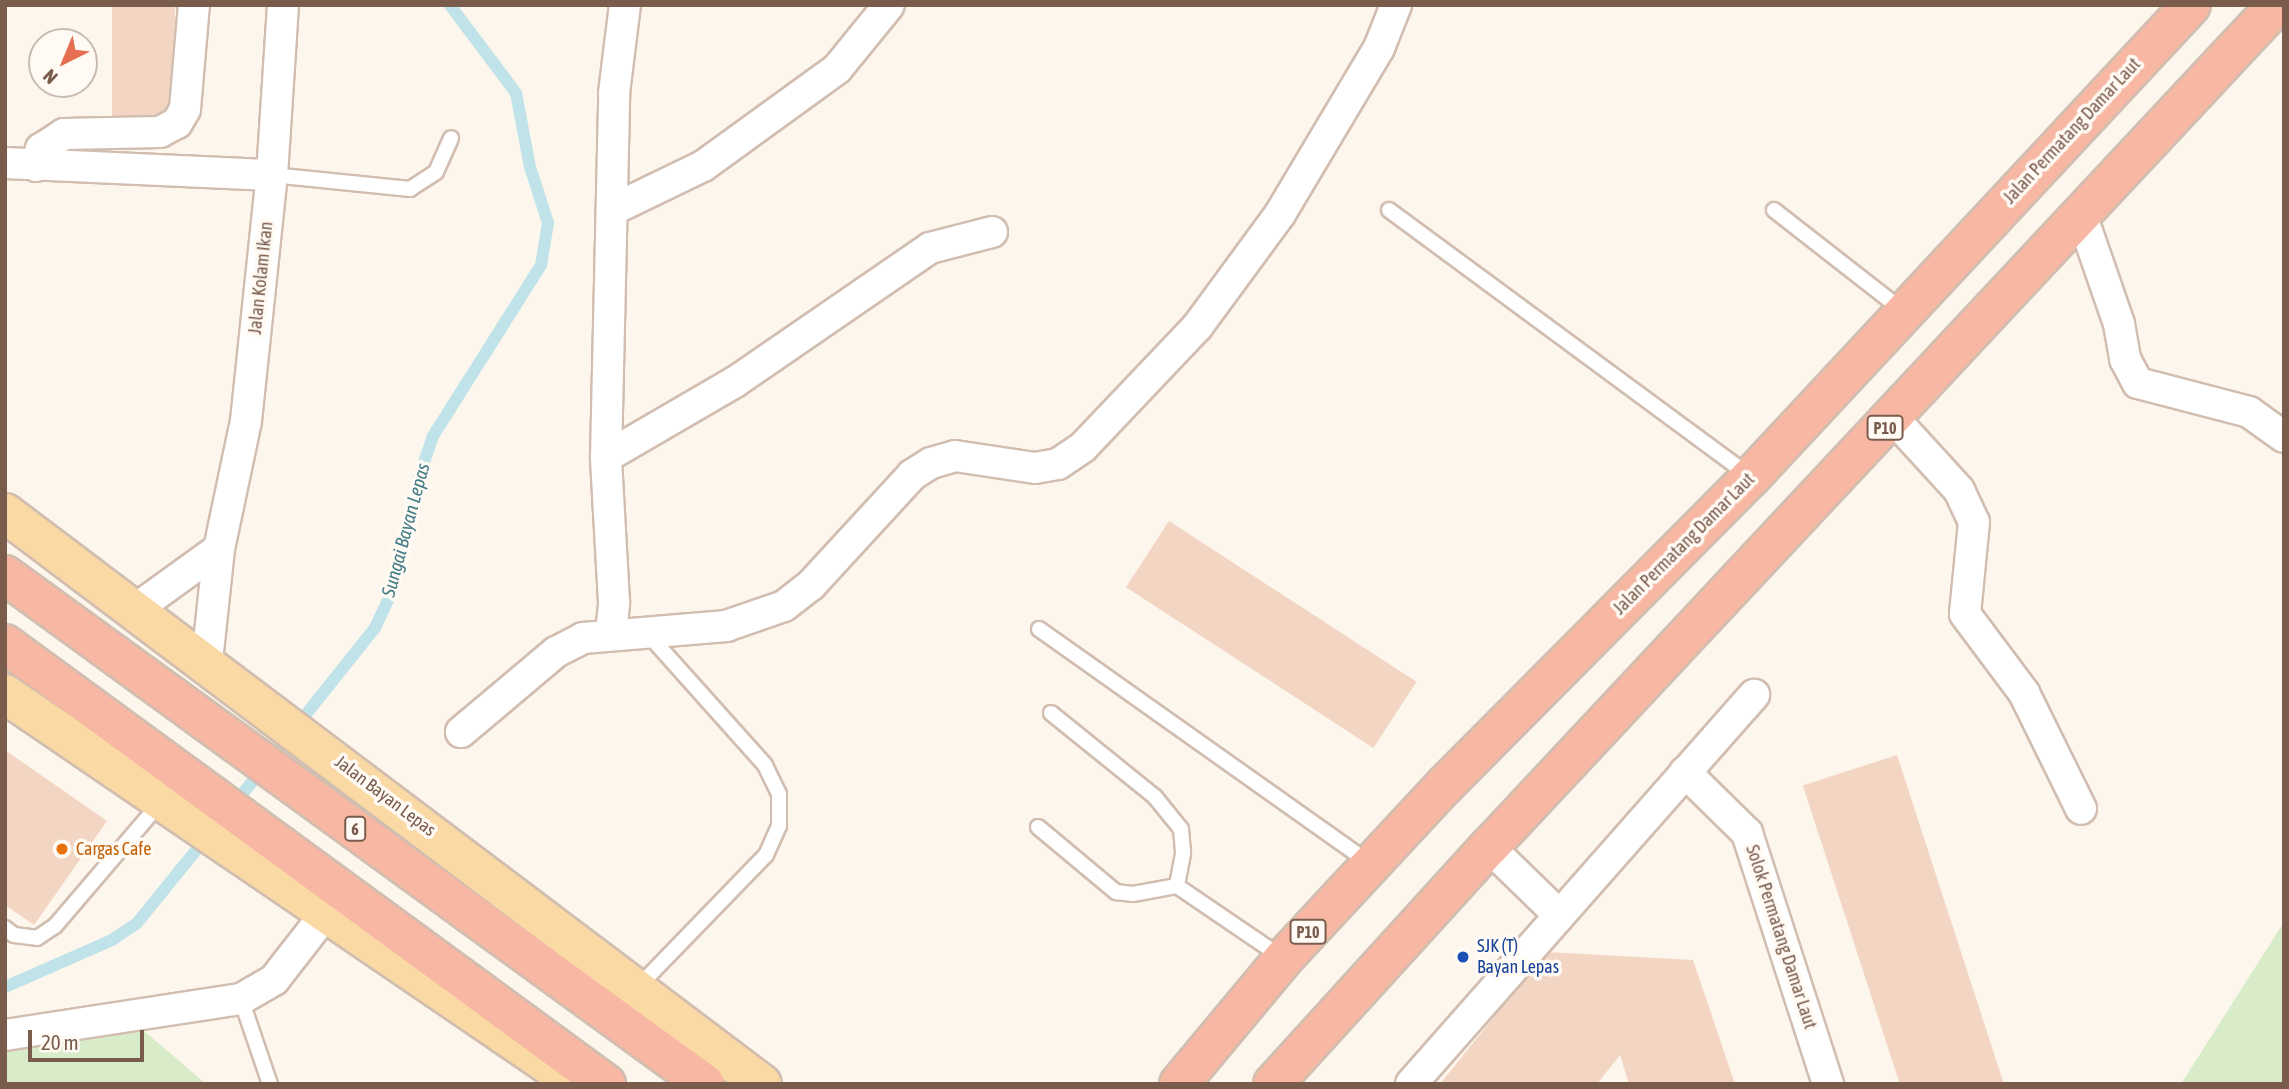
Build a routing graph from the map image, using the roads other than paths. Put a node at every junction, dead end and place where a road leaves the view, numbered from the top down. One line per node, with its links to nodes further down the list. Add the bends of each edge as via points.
1 (194, 5): 10 (street, via 185,109 177,124 160,132 64,135 41,149)
2 (283, 5): 11 (street, Jalan Kolam Ikan)
3 (625, 5): 12 (street, via 614,93)
4 (889, 5): 12 (street, via 837,69 703,166)
5 (1396, 5): 28 (street, via 1379,48 1280,214 1197,327 1083,447 1058,464 1035,468 954,456 931,463 912,475 811,586 784,606 726,626)
6 (2277, 5): 15 (highway, P10)
7 (2180, 9): 17 (highway, Jalan Permatang Damar Laut / P10)
8 (451, 138): 11 (lane, via 436,172 410,189)
9 (5, 163): 10 (street)
10 (36, 166): 11 (street)
11 (272, 175): 24 (street, Jalan Kolam Ikan, via 246,421)
12 (612, 209): 20 (street)
13 (1389, 210): 21 (lane)
14 (1774, 210): 17 (lane)
15 (2082, 218): 18 (highway, P10); 19 (street, via 2119,324 2125,359 2138,383 2239,408)
16 (992, 232): 20 (street, via 930,248 735,382)
17 (1906, 313): 21 (highway, Jalan Permatang Damar Laut / P10)
18 (1894, 419): 37 (street, via 1959,490 1974,522 1965,614 2024,693); 40 (highway, P10)
19 (2284, 437)
20 (606, 457): 29 (street, via 614,603)
21 (1751, 477): 41 (highway, Jalan Permatang Damar Laut / P10)
22 (5, 513): 23 (main road, Jalan Bayan Lepas)
23 (20, 542): 26 (main road, Jalan Bayan Lepas)
24 (219, 549): 26 (street); 31 (street, Jalan Kolam Ikan)
25 (5, 575): 53 (highway, 6)
26 (136, 609): 31 (main road, Jalan Bayan Lepas)
27 (1040, 629): 41 (lane)
28 (646, 632): 29 (street); 47 (lane, via 765,765 779,794 779,826 766,855)
29 (611, 633): 35 (street, via 583,638 556,652)
30 (5, 644): 52 (highway)
31 (207, 661): 47 (main road, Jalan Bayan Lepas)
32 (5, 694): 38 (main road)
33 (1754, 695): 36 (street)
34 (1051, 713): 42 (lane, via 1155,797 1181,829 1183,854)
35 (461, 732)
36 (1685, 772): 44 (street); 58 (street, Solok Permatang Damar Laut, via 1748,833)
37 (2081, 809)
38 (175, 810): 43 (main road); 45 (lane, via 55,926 37,938 14,935)
39 (1038, 827): 42 (lane, via 1116,892 1133,894)
40 (1489, 847): 44 (street); 56 (highway, P10)
41 (1371, 864): 46 (highway, Jalan Permatang Damar Laut / P10)
42 (1177, 886): 46 (lane)
43 (327, 912): 48 (street, via 274,979); 50 (main road)
44 (1559, 915): 57 (street)
45 (5, 928)
46 (1284, 958): 55 (highway, Jalan Permatang Damar Laut / P10)
47 (637, 988): 54 (main road, Jalan Bayan Lepas)
48 (241, 999): 49 (street); 51 (lane)
49 (5, 1035)
50 (563, 1078)
51 (270, 1084)
52 (606, 1084)
53 (705, 1084)
54 (762, 1084)
55 (1179, 1084)
56 (1273, 1084)
57 (1411, 1084)
58 (1828, 1084)

